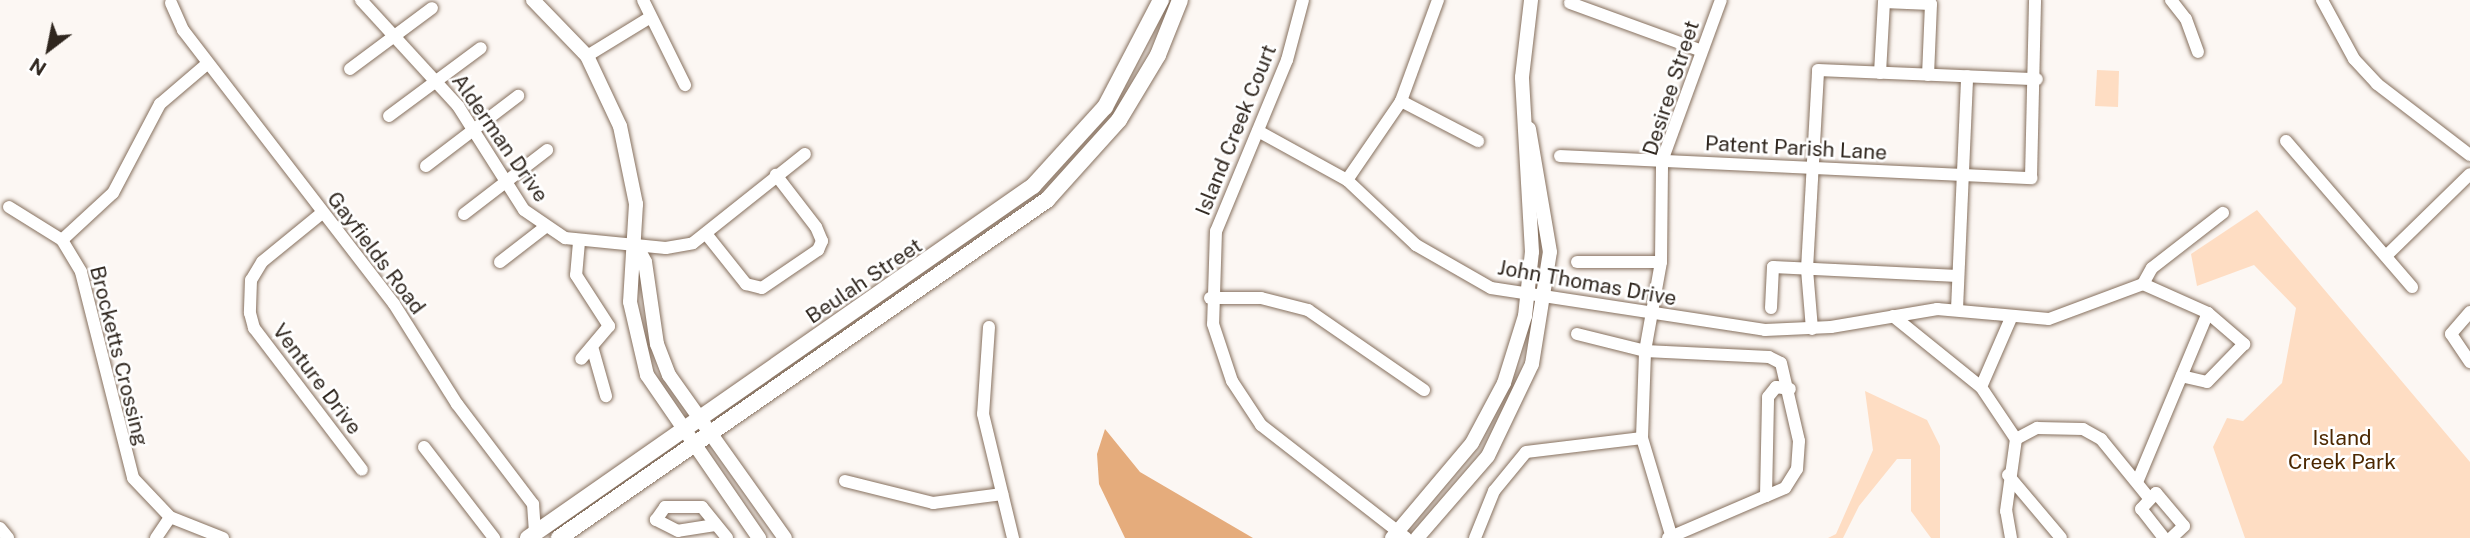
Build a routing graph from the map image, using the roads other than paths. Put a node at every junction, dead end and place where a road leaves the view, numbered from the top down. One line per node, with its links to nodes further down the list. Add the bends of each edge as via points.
1 (361, 0): 17 (street, Alderman Drive)
2 (533, 0): 21 (street)
3 (643, 0): 16 (street)
4 (1161, 0): 89 (main road, Beulah Street, via 1105,107 1033,186)
5 (1180, 0): 91 (main road, Beulah Street, via 1158,55 1119,120 1047,200)
6 (1303, 0): 35 (street, Island Creek Court)
7 (1438, 0): 31 (street)
8 (1531, 0): 32 (street)
9 (1721, 0): 19 (street, Desiree Street)
10 (2035, 0): 27 (street)
11 (2171, 0): 20 (street)
12 (2322, 0): 40 (street, via 2354,59 2377,84)
13 (171, 3): 22 (street, Gayfields Road)
14 (1570, 3): 19 (street)
15 (432, 8): 17 (street)
16 (649, 18): 21 (street); 29 (street)
17 (394, 38): 23 (street); 28 (street, Alderman Drive)
18 (481, 48): 28 (street)
19 (1702, 51): 42 (street, Desiree Street)
20 (2198, 52)
21 (587, 56): 58 (street, via 626,147)
22 (208, 63): 51 (street, Gayfields Road); 56 (street, via 160,104 113,193)
23 (350, 69)
24 (1881, 73): 25 (street); 25 (street, via 1884,2 1931,4); 44 (street, via 1818,70)
25 (1928, 75): 26 (street)
26 (1967, 76): 27 (street); 45 (street)
27 (2037, 79): 45 (street, Patent Parish Lane, via 2031,178)
28 (437, 81): 33 (street); 34 (street, Alderman Drive)
29 (685, 85)
30 (518, 96): 34 (street)
31 (1401, 102): 36 (street); 48 (street)
32 (1524, 110): 67 (street, via 1532,252); 69 (street, via 1543,191)
33 (389, 116)
34 (475, 129): 43 (street); 49 (street, Alderman Drive)
35 (1258, 131): 48 (street, John Thomas Drive); 68 (street, Island Creek Court, via 1216,230)
36 (1478, 141)
37 (2286, 141): 59 (street)
38 (547, 150): 49 (street)
39 (805, 154): 47 (street)
40 (2470, 155)
41 (1560, 156): 42 (street, Patent Parish Lane)
42 (1662, 161): 44 (street, Patent Parish Lane); 60 (street, Desiree Street)
43 (426, 166)
44 (1812, 168): 45 (street, Patent Parish Lane); 63 (street)
45 (1963, 174): 64 (street)
46 (2470, 174): 59 (street)
47 (776, 175): 55 (street); 55 (street, via 816,227 822,241 818,250 762,288 746,284)
48 (1347, 180): 67 (street, John Thomas Drive, via 1447,267)
49 (505, 182): 52 (street); 54 (street, Alderman Drive)
50 (9, 207): 56 (street, Brocketts Crossing)
51 (322, 213): 96 (street, Venture Drive, via 262,262 251,280 250,313 254,328); 106 (street, Gayfields Road, via 533,504)
52 (464, 214)
53 (2223, 214): 65 (street, via 2151,268)
54 (544, 228): 57 (street, Alderman Drive); 61 (street)
55 (707, 235): 58 (street, Alderman Drive, via 666,248)
56 (62, 240): 103 (street, Brocketts Crossing, via 85,283 125,460 147,497)
57 (579, 242): 58 (street, Alderman Drive); 80 (street, via 576,275 609,326)
58 (636, 244): 89 (street, via 645,262 657,344); 90 (street, via 628,281 638,350)
59 (2386, 256): 66 (street)
60 (1661, 261): 62 (street); 74 (street, Desiree Street)
61 (500, 262)
62 (1577, 262)
63 (1807, 269): 64 (street); 70 (street, via 1773,267); 78 (street)
64 (1958, 276): 71 (street)
65 (2143, 284): 73 (street); 76 (street, John Thomas Drive, via 2049,319)
66 (2412, 287)
67 (1528, 296): 69 (street, John Thomas Drive); 107 (street, via 1516,351 1488,415)
68 (1210, 298): 87 (street, via 1261,298 1308,310); 107 (street, Island Creek Court, via 1227,370 1261,425)
69 (1547, 299): 74 (street, John Thomas Drive); 117 (street, via 1532,364 1504,427 1462,491)
70 (1771, 308)
71 (1957, 309): 75 (street, John Thomas Drive); 76 (street, John Thomas Drive)
72 (2470, 312): 83 (street, via 2451,334)
73 (2207, 313): 84 (street); 84 (street, via 2244,344 2207,382)
74 (1651, 314): 78 (street, John Thomas Drive, via 1754,329); 81 (street, Desiree Street)
75 (1893, 316): 78 (street, John Thomas Drive); 85 (street)
76 (2011, 318): 85 (street)
77 (989, 327): 100 (street, via 982,403)
78 (1812, 330)
79 (1577, 334): 81 (street)
80 (593, 350): 82 (street); 88 (street)
81 (1645, 351): 86 (street, via 1769,356 1781,363); 92 (street, Desiree Street)
82 (581, 359)
83 (2470, 362)
84 (2182, 376): 98 (street)
85 (1981, 387): 93 (street)
86 (1790, 388): 101 (street, via 1797,469 1785,488); 101 (street, via 1776,387 1768,397)
87 (1424, 390)
88 (606, 396)
89 (696, 421): 90 (main road, Beulah Street); 91 (street)
90 (681, 432): 95 (street); 106 (main road, Beulah Street)
91 (708, 438): 95 (main road, Beulah Street); 115 (street)
92 (1642, 438): 118 (street, via 1526,452 1494,491); 119 (street, Desiree Street)
93 (2017, 439): 97 (street); 98 (street, via 2037,428 2083,429)
94 (424, 447): 111 (street)
95 (691, 447): 112 (main road, Beulah Street); 114 (street)
96 (362, 470)
97 (2008, 475): 120 (street); 121 (street)
98 (2138, 480): 102 (street)
99 (845, 481): 100 (street, via 933,503)
100 (1002, 494): 116 (street)
101 (1766, 496): 119 (street)
102 (2150, 499): 122 (street, via 2141,509); 123 (street, via 2156,493 2184,526)
103 (170, 517): 109 (street); 110 (street, Brocketts Crossing)
104 (715, 525): 113 (street)
105 (0, 528): 108 (street)
106 (531, 536)
107 (1399, 536)
108 (8, 538)
109 (156, 538)
110 (223, 538)
111 (494, 538)
112 (559, 538)
113 (727, 538)
114 (759, 538)
115 (785, 538)
116 (1013, 538)
117 (1417, 538)
118 (1475, 538)
119 (1670, 538)
120 (2011, 538)
121 (2061, 538)
122 (2164, 538)
123 (2171, 538)

